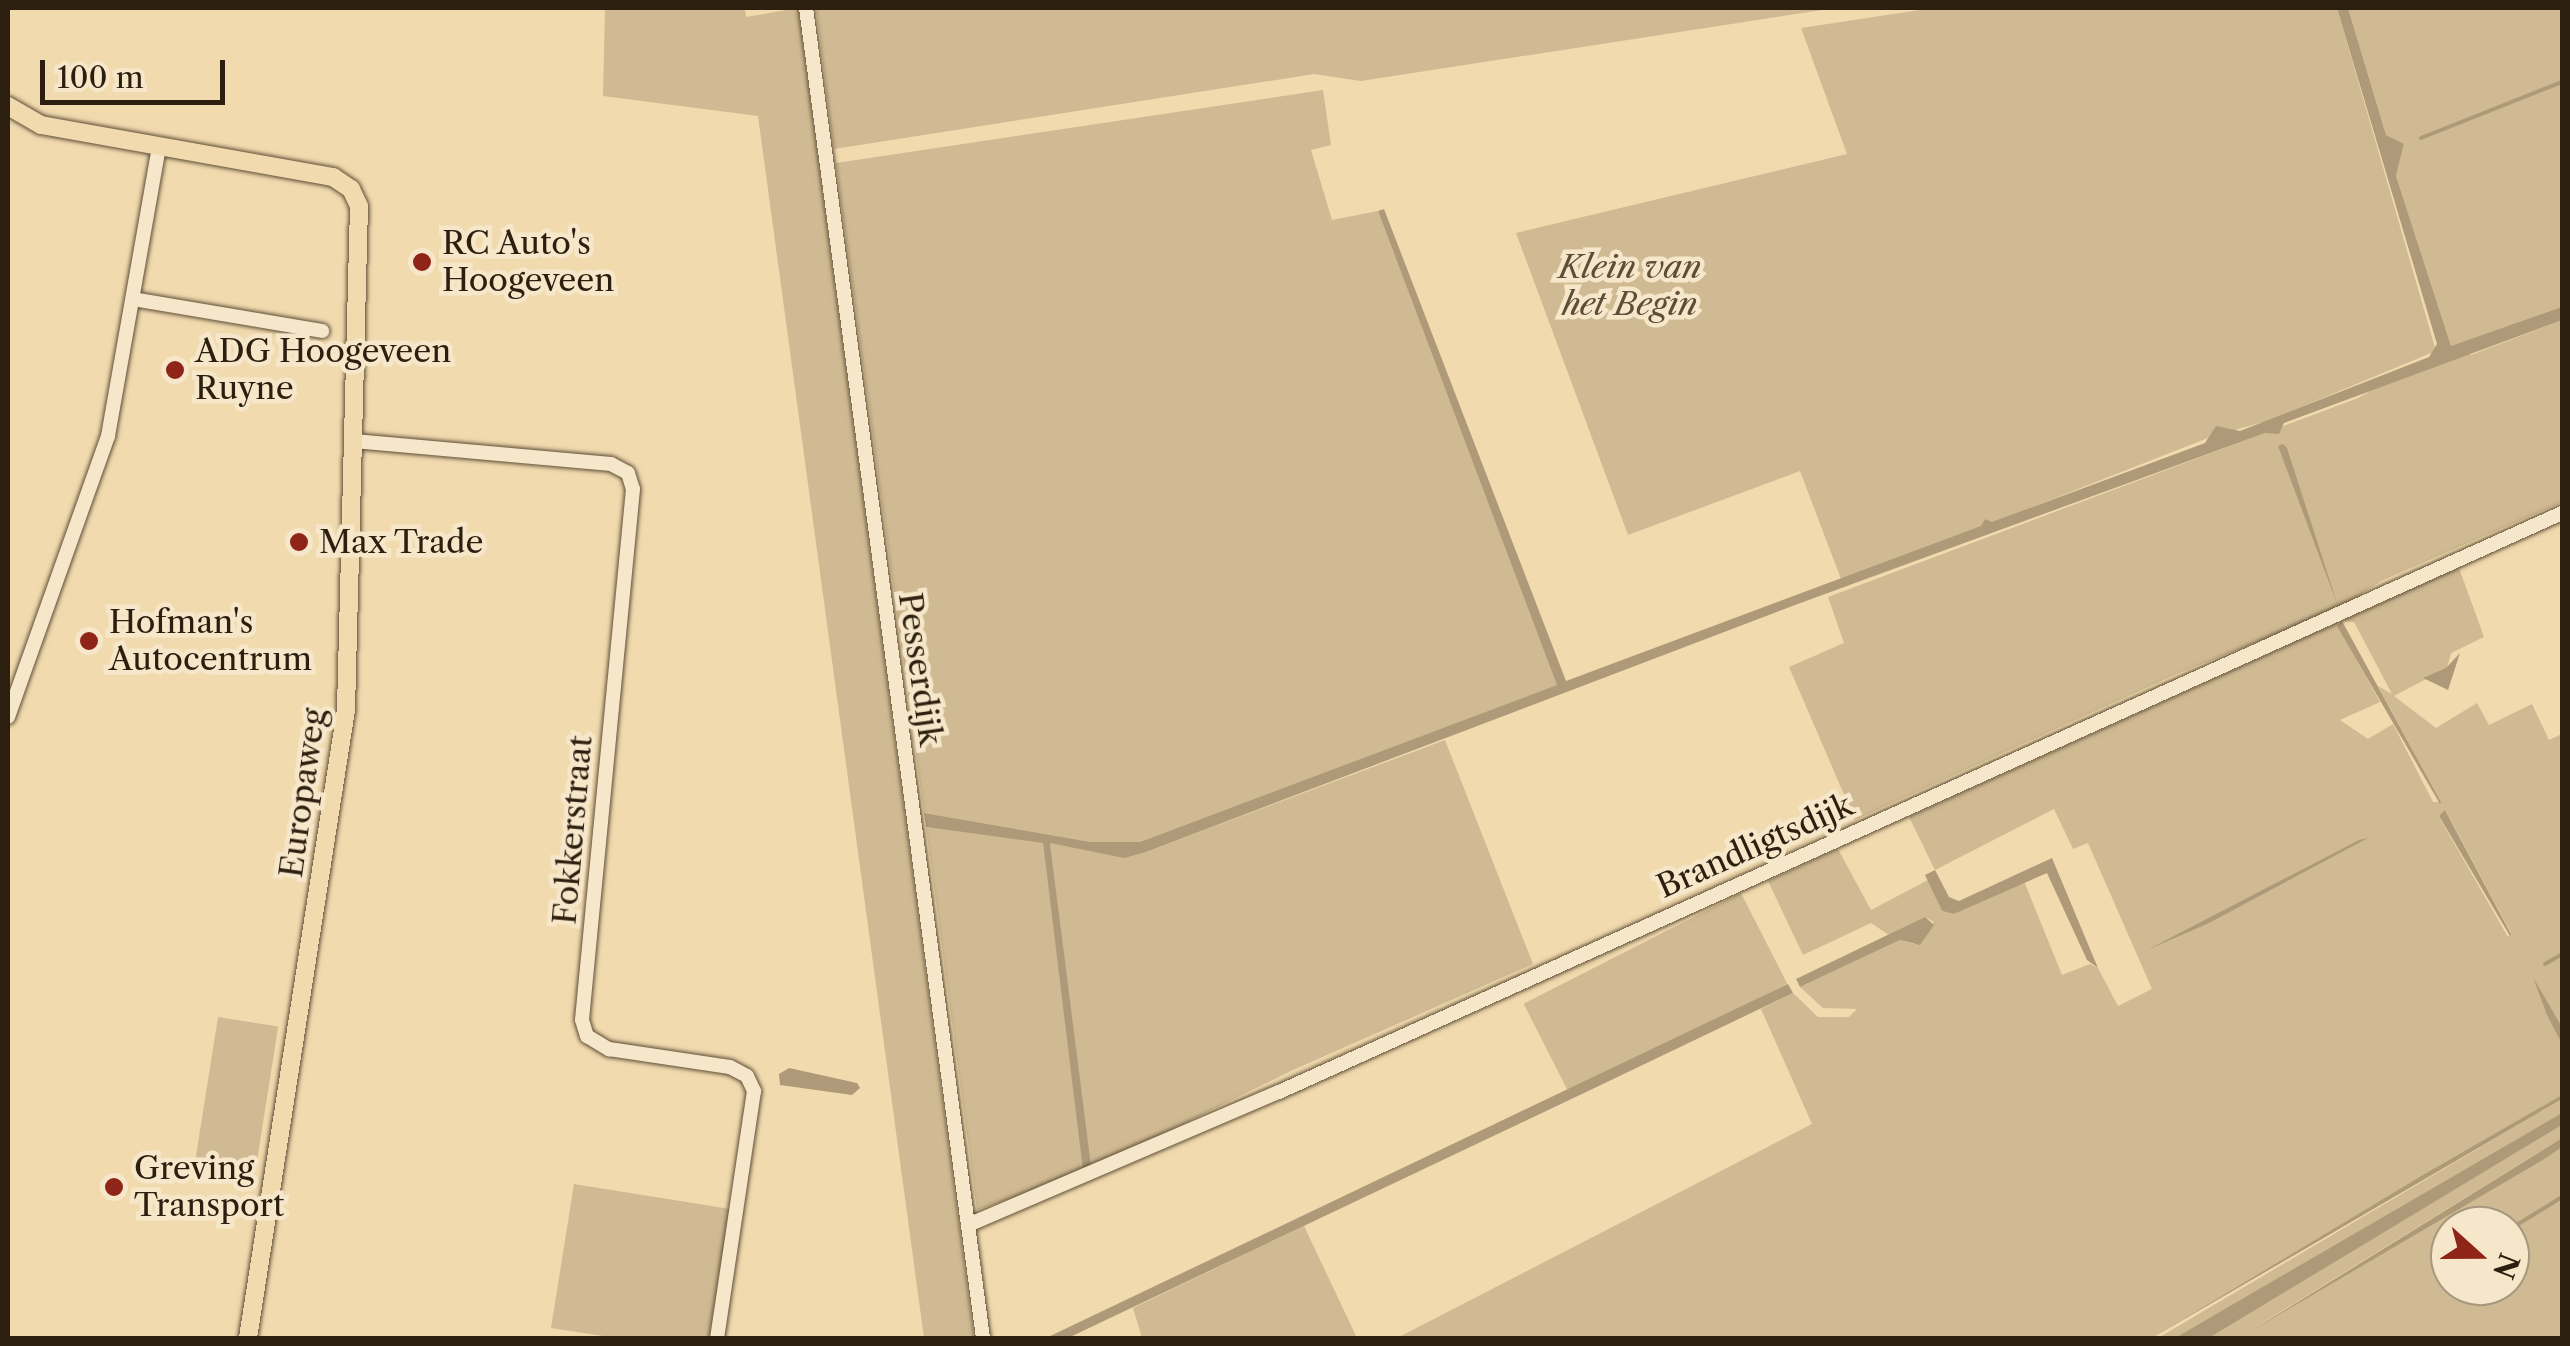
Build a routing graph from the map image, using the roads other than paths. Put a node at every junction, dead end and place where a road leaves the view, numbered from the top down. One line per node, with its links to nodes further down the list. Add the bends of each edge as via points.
1 (806, 8): 9 (street, Pesserdijk)
2 (8, 106): 3 (main road, Europaweg, via 41,124)
3 (159, 146): 4 (street); 6 (main road, Europaweg, via 333,177 353,192 360,214)
4 (133, 300): 5 (street); 8 (street, via 107,442)
5 (322, 331)
6 (354, 441): 10 (main road, Europaweg, via 346,710); 11 (street, Fokkerstraat, via 611,464 628,473 633,489 582,1020 587,1036 609,1048 730,1067 754,1091)
7 (2562, 513): 9 (street, Brandligtsdijk, via 1279,1092)
8 (8, 717)
9 (968, 1225): 12 (street, Pesserdijk)
10 (248, 1338)
11 (718, 1338)
12 (983, 1338)

